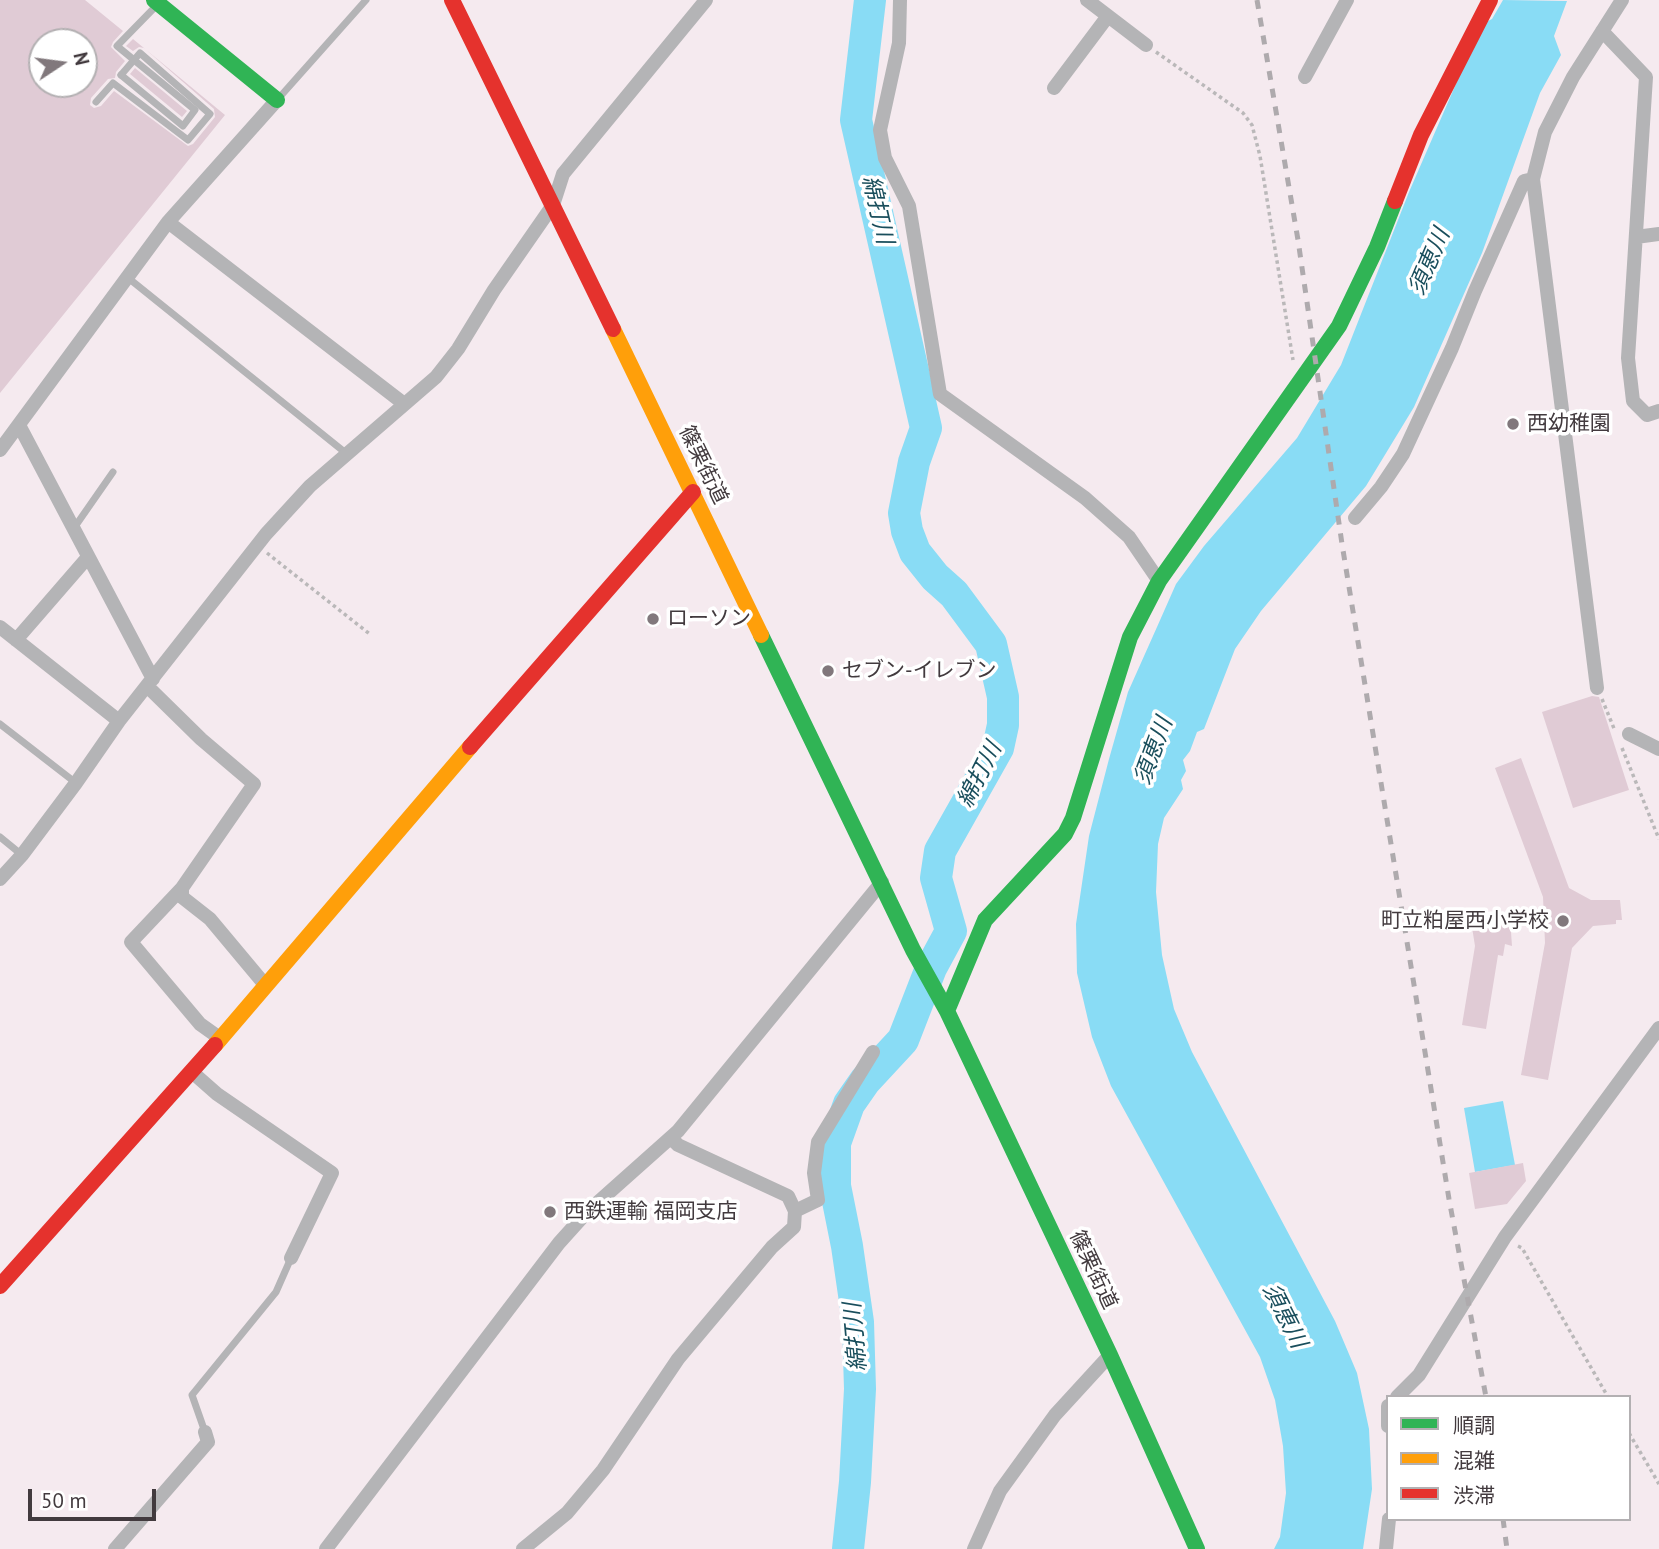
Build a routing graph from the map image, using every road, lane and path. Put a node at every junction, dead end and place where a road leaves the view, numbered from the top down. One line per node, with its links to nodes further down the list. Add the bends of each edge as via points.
1 (366, 0): 15 (lane)
2 (452, 0): 18 (street, 篠栗街道)
3 (706, 0): 18 (street, via 563,174)
4 (900, 0): 35 (street, via 899,43 880,130 885,158 909,206 940,394 1085,498 1129,537)
5 (1087, 0): 10 (street)
6 (1347, 0): 13 (street)
7 (1490, 0): 23 (street, via 1421,135 1377,247 1339,326)
8 (1622, 0): 11 (street)
9 (156, 2): 15 (street); 16 (lane, bridge, via 117,46 195,110 183,126 121,75 140,53 210,114 188,141 113,83)
10 (1108, 16): 12 (street); 14 (street)
11 (1602, 31): 17 (street, via 1545,131); 21 (street, via 1646,77)
12 (1146, 45): 23 (path, via 1243,113 1252,125)
13 (1305, 77)
14 (1054, 88)
15 (277, 100): 19 (street)
16 (96, 102)
17 (1534, 179): 31 (street, via 1524,181 1403,454); 40 (street)
18 (552, 205): 24 (street, via 458,349 436,377); 30 (street, 篠栗街道)
19 (168, 222): 22 (street); 24 (street)
20 (1659, 234): 21 (street)
21 (1636, 237): 25 (street, via 1628,358 1633,401 1647,415)
22 (127, 276): 26 (street); 28 (lane)
23 (1297, 383): 35 (street)
24 (403, 403): 28 (street)
25 (1659, 411)
26 (10, 430): 27 (street); 32 (street)
27 (0, 450)
28 (348, 455): 33 (street, via 310,486)
29 (113, 472): 32 (lane)
30 (694, 492): 50 (street, 篠栗街道); 52 (street)
31 (1355, 518)
32 (73, 529): 34 (street)
33 (257, 545): 37 (path); 39 (street)
34 (88, 557): 38 (street); 39 (street)
35 (1158, 581): 53 (street, via 1130,636 1073,818 1065,834 985,920)
36 (0, 627): 38 (street)
37 (371, 635)
38 (16, 640): 41 (street)
39 (150, 682): 41 (street); 51 (street, via 201,739 254,783)
40 (1597, 688): 47 (path)
41 (119, 721): 45 (street)
42 (0, 724): 45 (lane)
43 (1629, 734): 44 (street)
44 (1659, 750)
45 (76, 783): 48 (street)
46 (0, 837): 48 (lane)
47 (1659, 839)
48 (22, 855): 49 (street)
49 (0, 879)
50 (882, 882): 53 (street, 篠栗街道); 58 (street)
51 (182, 888): 52 (street, via 182,897 210,919); 55 (street, via 131,942 200,1024)
52 (266, 986): 55 (street)
53 (947, 1011): 63 (street, 篠栗街道)
54 (1659, 1028): 60 (street)
55 (221, 1039): 57 (street)
56 (873, 1052): 59 (street, via 818,1142 814,1173 818,1200)
57 (192, 1072): 61 (street, via 332,1173); 62 (street)
58 (671, 1138): 59 (street, via 788,1196); 71 (street, via 559,1243)
59 (795, 1211): 72 (street, via 794,1227 678,1359 603,1470 567,1513)
60 (1506, 1237): 64 (street, via 1419,1374); 65 (path, via 1522,1248)
61 (291, 1258): 66 (lane, via 276,1292 192,1395)
62 (1, 1284)
63 (1110, 1355): 73 (street, via 1055,1415 1000,1491); 74 (street, 篠栗街道)
64 (1399, 1395)
65 (1607, 1395)
66 (205, 1432): 70 (street, via 208,1442)
67 (1631, 1436): 68 (path)
68 (1659, 1484)
69 (1389, 1521): 75 (street)
70 (115, 1549)
71 (326, 1549)
72 (523, 1549)
73 (974, 1549)
74 (1197, 1549)
75 (1386, 1549)

